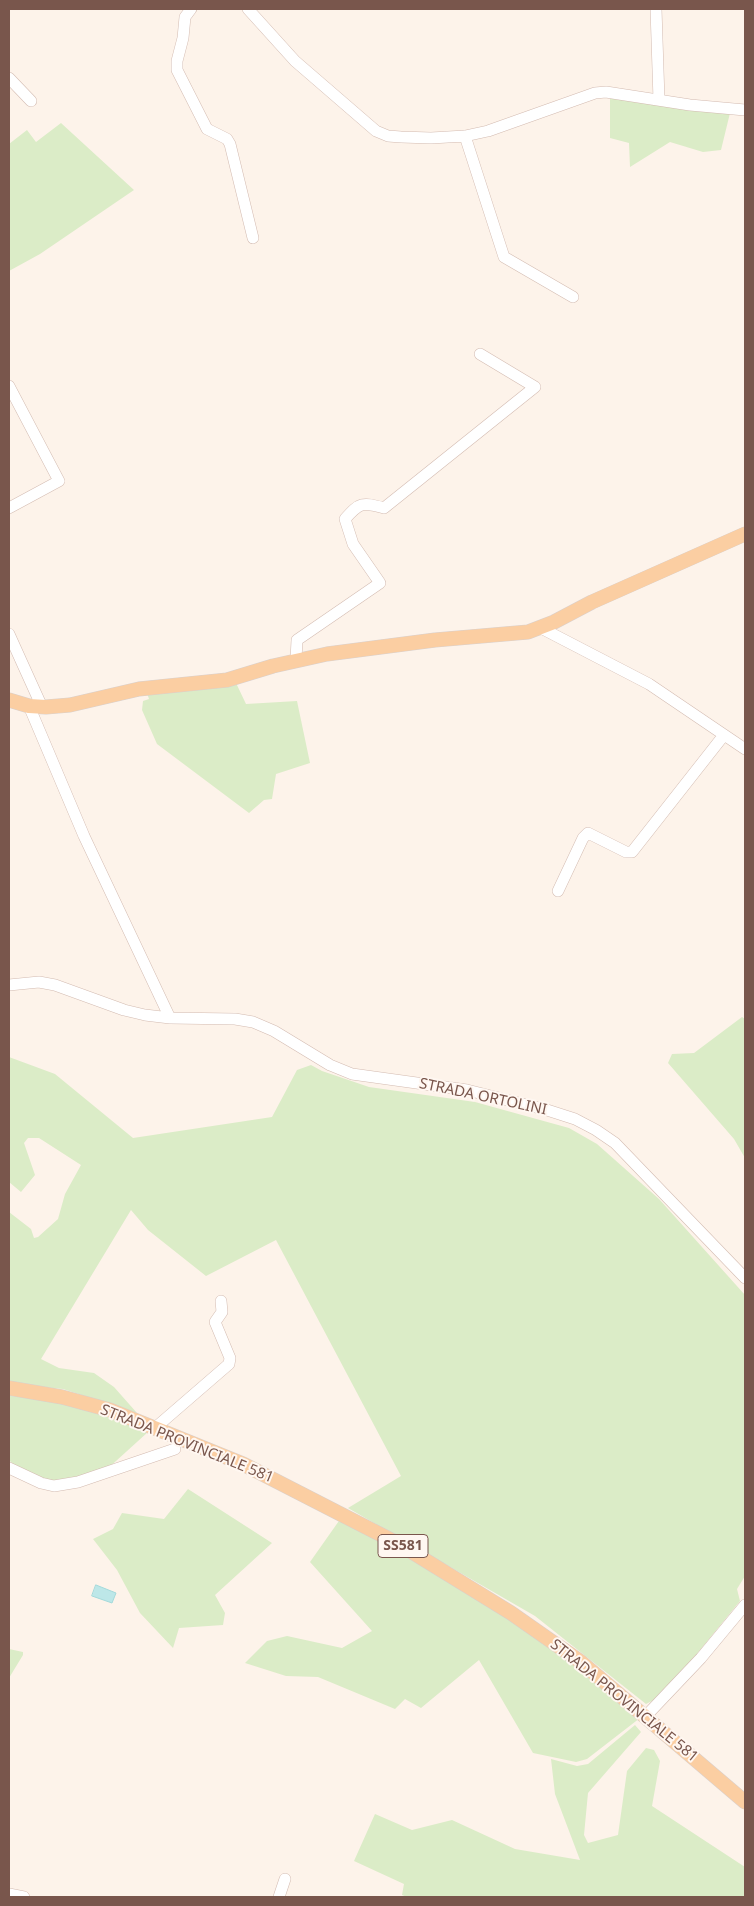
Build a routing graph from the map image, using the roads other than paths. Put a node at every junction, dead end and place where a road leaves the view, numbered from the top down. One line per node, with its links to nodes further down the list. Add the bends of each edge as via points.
1 (191, 9): 9 (street, via 185,16 177,70 206,129 227,139 230,144)
2 (248, 9): 8 (street, via 295,61 376,131 401,137)
3 (656, 9): 5 (street)
4 (9, 78): 6 (street)
5 (659, 100): 7 (street); 8 (street, via 594,93 488,131)
6 (31, 101)
7 (745, 110)
8 (465, 136): 10 (street, via 504,256)
9 (253, 238)
10 (573, 297)
11 (480, 354): 17 (street, via 535,387 384,508 365,503 356,506 345,520 353,544 380,583 297,640)
12 (9, 386): 13 (street, via 59,481)
13 (9, 508)
14 (745, 534): 15 (main road)
15 (541, 628): 17 (main road, via 500,636 376,647); 20 (street, via 649,684)
16 (9, 634): 19 (street)
17 (296, 660): 19 (main road, via 227,680 139,689 70,705)
18 (9, 700): 19 (main road)
19 (35, 706): 24 (street, via 84,836)
20 (724, 735): 21 (street); 22 (street, via 632,852 588,833)
21 (745, 749)
22 (558, 891)
23 (9, 985): 24 (street, STRADA ORTOLINI, via 39,982 124,1010)
24 (170, 1018): 25 (street, STRADA ORTOLINI, via 226,1018 253,1022 352,1074 467,1090 575,1119 615,1143)
25 (745, 1278)
26 (221, 1301): 28 (street, via 222,1312 216,1322 230,1358 229,1364)
27 (9, 1388): 28 (main road, STRADA PROVINCIALE 581 / SS581, via 110,1410)
28 (155, 1428): 32 (main road, STRADA PROVINCIALE 581 / SS581, via 243,1464 399,1544 581,1662)
29 (175, 1449): 30 (street, via 78,1482 54,1486)
30 (9, 1468)
31 (745, 1604): 32 (street, via 701,1658)
32 (645, 1717): 33 (main road, STRADA PROVINCIALE 581 / SS581)
33 (745, 1802)
34 (285, 1879): 37 (street)
35 (9, 1894): 36 (street)
36 (24, 1897)
37 (279, 1897)

